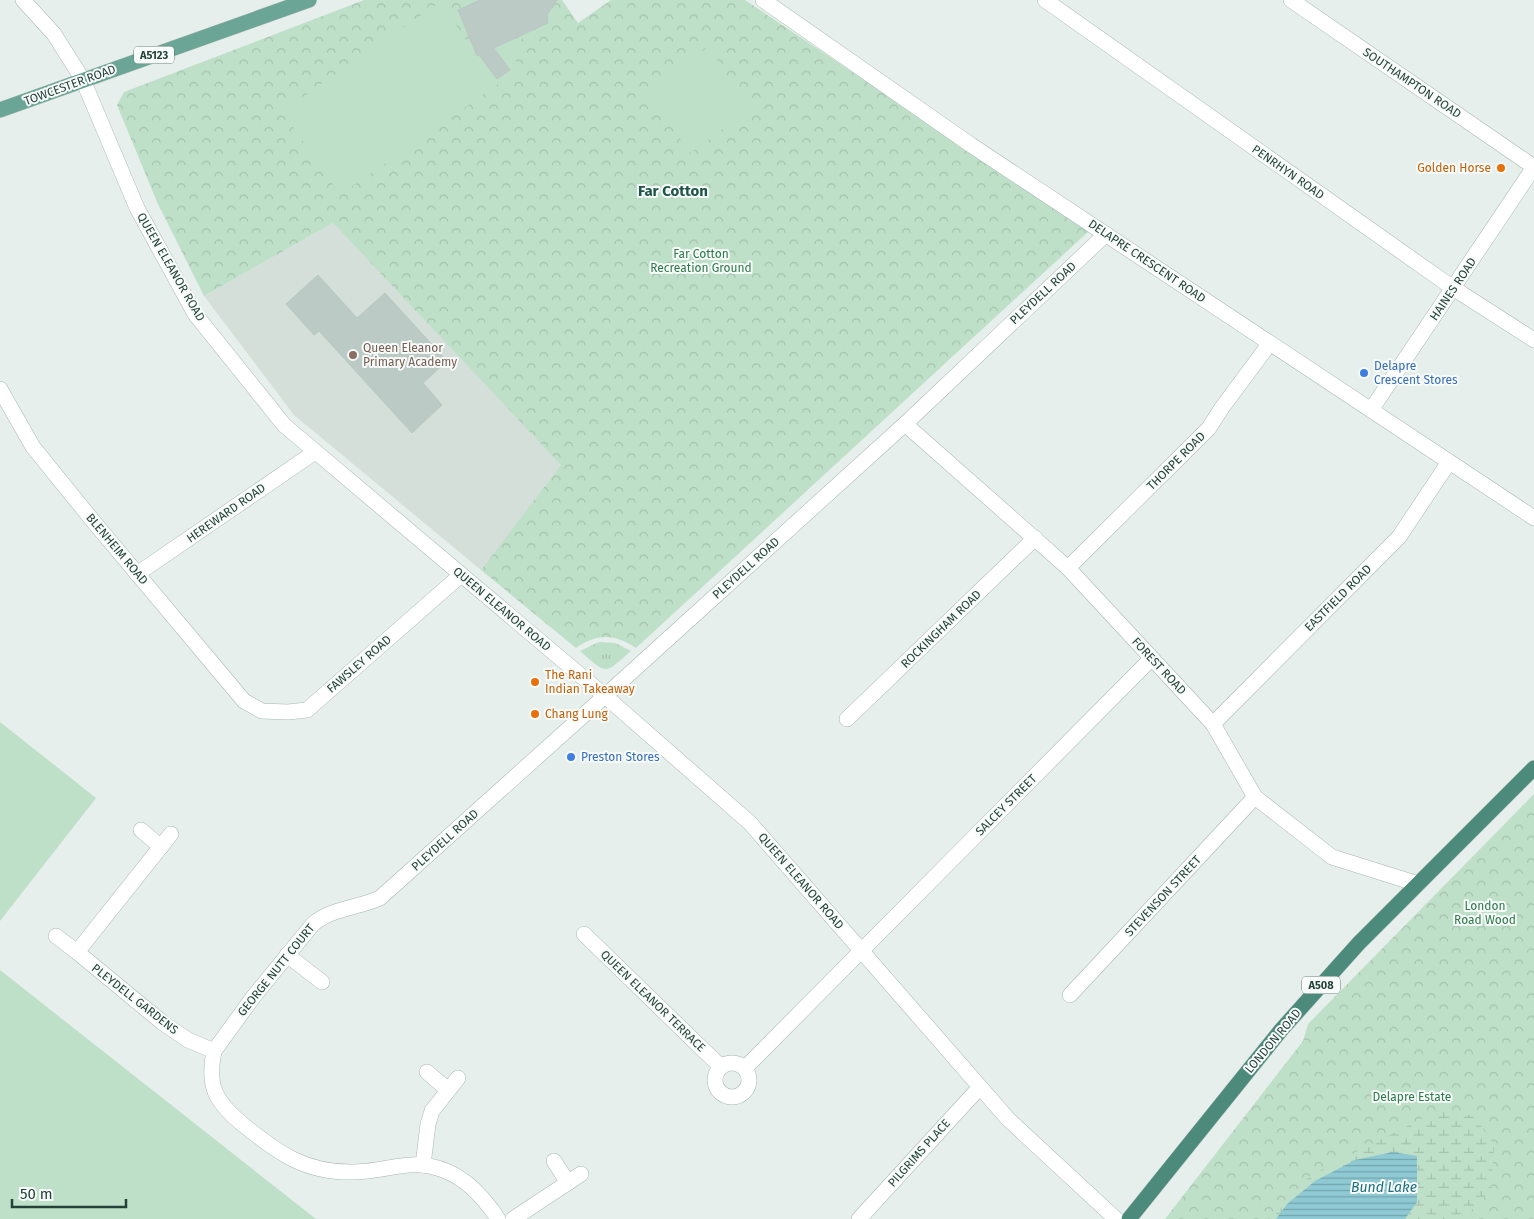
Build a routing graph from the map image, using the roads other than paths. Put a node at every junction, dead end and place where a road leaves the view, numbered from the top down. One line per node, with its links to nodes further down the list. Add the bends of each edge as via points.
1 (23, 0): 6 (street, QUEEN ELEANOR ROAD, via 54,34)
2 (309, 0): 6 (main road, TOWCESTER ROAD / A5123)
3 (762, 0): 9 (street, DELAPRE CRESCENT ROAD)
4 (1045, 0): 10 (street, PENRHYN ROAD)
5 (1291, 0): 8 (street, SOUTHAMPTON ROAD)
6 (83, 80): 7 (main road, TOWCESTER ROAD / A5123); 16 (street, QUEEN ELEANOR ROAD, via 137,208 195,314 284,425)
7 (0, 110)
8 (1534, 167): 10 (street, HAINES ROAD)
9 (1106, 234): 12 (street, DELAPRE CRESCENT ROAD); 15 (street, PLEYDELL ROAD)
10 (1454, 288): 11 (street, PENRHYN ROAD); 14 (street, HAINES ROAD)
11 (1534, 340)
12 (1270, 343): 14 (street, DELAPRE CRESCENT ROAD); 20 (street, THORPE ROAD, via 1209,428)
13 (0, 389): 21 (street, BLENHEIM ROAD, via 33,446)
14 (1371, 410): 17 (street, DELAPRE CRESCENT ROAD)
15 (904, 424): 19 (street, FOREST ROAD); 24 (street, PLEYDELL ROAD)
16 (315, 452): 21 (street, HEREWARD ROAD); 22 (street, QUEEN ELEANOR ROAD)
17 (1449, 462): 18 (street, DELAPRE CRESCENT ROAD); 27 (street, EASTFIELD ROAD, via 1399,537)
18 (1534, 518)
19 (1035, 538): 20 (street, FOREST ROAD); 26 (street, ROCKINGHAM ROAD)
20 (1068, 568): 23 (street, FOREST ROAD)
21 (137, 574): 25 (street, BLENHEIM ROAD)
22 (461, 575): 24 (street, QUEEN ELEANOR ROAD); 25 (street, FAWSLEY ROAD, via 307,710 262,711)
23 (1152, 659): 27 (street, FOREST ROAD); 37 (street, SALCEY STREET)
24 (605, 696): 34 (street, PLEYDELL ROAD); 37 (street, QUEEN ELEANOR ROAD, via 750,823)
25 (244, 701)
26 (847, 719)
27 (1213, 724): 29 (street, FOREST ROAD)
28 (1534, 768): 33 (highway, LONDON ROAD / A508)
29 (1255, 796): 33 (street, FOREST ROAD, via 1332,857); 41 (street, STEVENSON STREET)
30 (141, 830): 32 (street)
31 (171, 834): 32 (street)
32 (161, 847): 38 (street)
33 (1418, 884): 57 (highway, LONDON ROAD / A508, via 1280,1030)
34 (380, 898): 39 (street, GEORGE NUTT COURT, via 324,916)
35 (584, 934): 43 (street, QUEEN ELEANOR TERRACE)
36 (56, 936): 38 (street, PLEYDELL GARDENS)
37 (861, 950): 44 (street); 47 (street, QUEEN ELEANOR ROAD)
38 (77, 952): 42 (street, PLEYDELL GARDENS, via 163,1023 188,1040)
39 (287, 955): 40 (street); 42 (street, GEORGE NUTT COURT)
40 (322, 982)
41 (1070, 995)
42 (214, 1051): 50 (street, via 212,1084 217,1098 226,1111 288,1158 307,1166 356,1172)
43 (721, 1067): 44 (street, via 730,1063); 44 (street, via 716,1085 723,1094 734,1097 748,1086 749,1075)
44 (745, 1068)
45 (427, 1072): 48 (street)
46 (458, 1078): 48 (street)
47 (980, 1087): 55 (street, PILGRIMS PLACE); 56 (street, QUEEN ELEANOR ROAD, via 1008,1120)
48 (448, 1090): 50 (street, via 432,1111)
49 (554, 1161): 52 (street)
50 (423, 1165): 53 (street, via 446,1171 465,1182)
51 (581, 1174): 52 (street)
52 (568, 1182): 54 (street)
53 (498, 1219)
54 (513, 1219)
55 (859, 1219)
56 (1116, 1219)
57 (1129, 1219)

